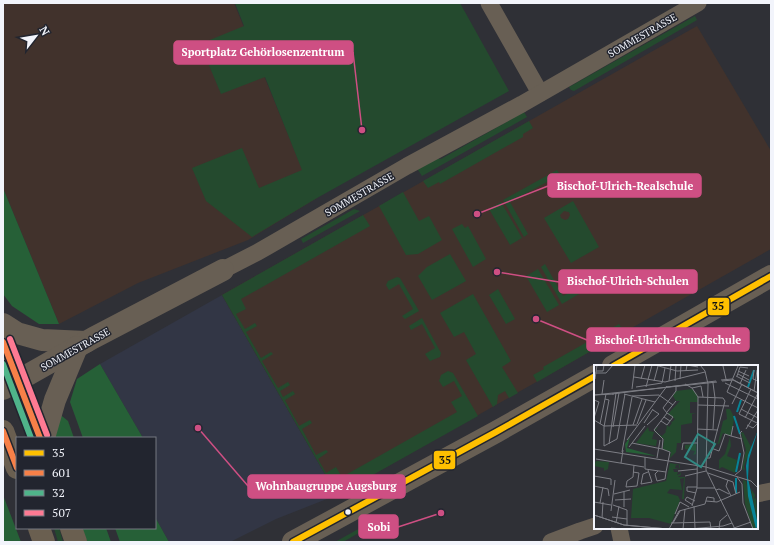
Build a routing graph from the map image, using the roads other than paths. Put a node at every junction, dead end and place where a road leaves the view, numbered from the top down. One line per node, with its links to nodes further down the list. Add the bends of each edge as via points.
1 (489, 3): 3 (street)
2 (698, 3): 3 (street, SOMMESTRASSE)
3 (540, 93): 4 (street, SOMMESTRASSE)
4 (223, 270): 8 (street, SOMMESTRASSE)
5 (770, 280): 9 (street)
6 (3, 324): 8 (street, via 17,332 42,340)
7 (3, 342): 11 (main road)
8 (81, 344): 11 (street, SOMMESTRASSE); 14 (street, via 55,400)
9 (615, 365)
10 (594, 377): 24 (street)
11 (10, 385): 13 (main road)
12 (3, 431): 15 (main road)
13 (39, 437)
14 (44, 437)
15 (11, 459)
16 (771, 491): 17 (street)
17 (758, 494)
18 (594, 526): 25 (street)
19 (39, 529): 22 (main road)
20 (71, 529): 23 (main road)
21 (619, 529): 26 (street)
22 (44, 542)
23 (76, 542)
24 (293, 542)
25 (551, 542)
26 (622, 542)

